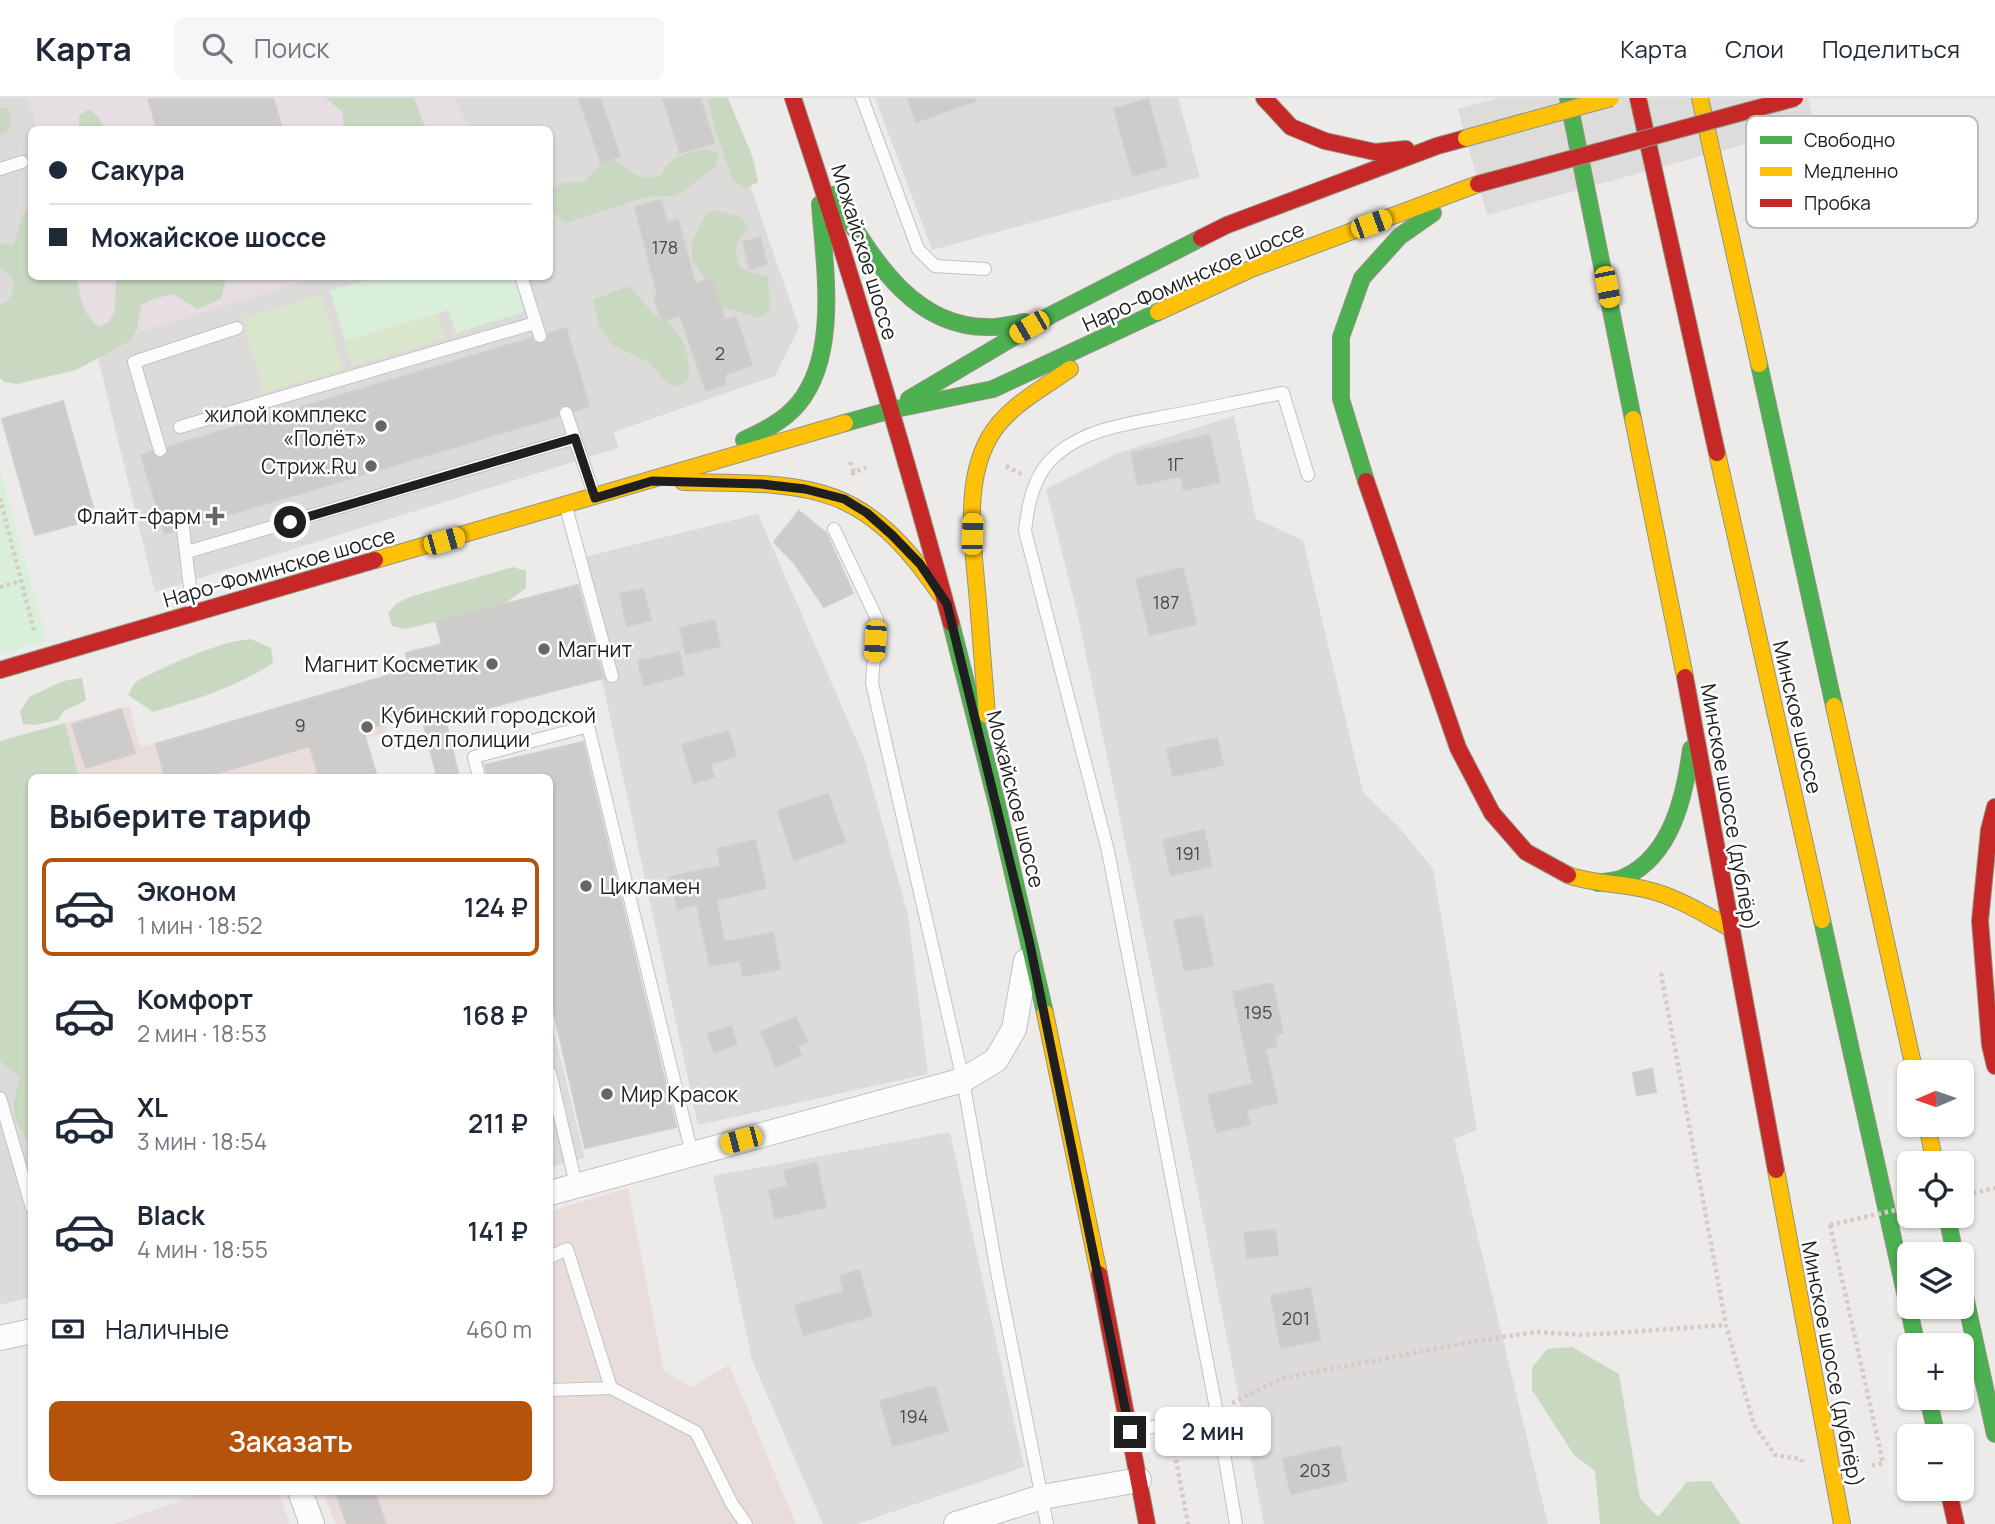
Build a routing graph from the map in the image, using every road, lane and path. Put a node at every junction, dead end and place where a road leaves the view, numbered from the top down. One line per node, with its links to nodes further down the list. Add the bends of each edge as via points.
1 (793, 98): 12 (main road, Можайское шоссе)
2 (862, 98): 14 (lane, via 918,249 935,266)
3 (1264, 98): 9 (main road, via 1292,127 1325,141 1374,152)
4 (1569, 98): 45 (main road, Минское шоссе (дублёр))
5 (1611, 98): 9 (main road, Наро-Фоминское шоссе, bridge)
6 (1638, 98): 69 (main road, Минское шоссе)
7 (1700, 98): 53 (main road, Минское шоссе)
8 (1795, 98): 13 (main road, Наро-Фоминское шоссе, bridge)
9 (1437, 146): 16 (main road, Наро-Фоминское шоссе, via 1227,225)
10 (22, 162): 11 (lane)
11 (0, 169)
12 (819, 173): 16 (main road, via 892,283 919,307 975,329); 21 (main road, Можайское шоссе); 30 (main road, via 826,324 813,380 799,403 772,427)
13 (1472, 186): 18 (main road, Наро-Фоминское шоссе, via 1251,268); 49 (main road, via 1400,236 1362,278 1340,337 1342,399 1458,748 1492,813 1525,852 1561,872)
14 (985, 269)
15 (522, 280): 17 (lane)
16 (1051, 315): 21 (main road, Наро-Фоминское шоссе)
17 (536, 323): 20 (lane); 23 (lane)
18 (1127, 327): 21 (main road, Наро-Фоминское шоссе, via 993,389); 47 (main road, via 1006,417 982,451 972,534)
19 (237, 328): 25 (lane, via 134,362)
20 (540, 336)
21 (891, 410): 30 (main road, Наро-Фоминское шоссе); 40 (main road, Можайское шоссе)
22 (566, 413): 24 (lane)
23 (180, 427)
24 (575, 438): 33 (lane); 37 (lane)
25 (160, 450)
26 (850, 462): 28 (path)
27 (1002, 463): 31 (path)
28 (853, 472)
29 (1308, 475): 31 (lane, via 1283,393 1115,427 1081,439 1056,455)
30 (652, 481): 33 (main road, Наро-Фоминское шоссе); 40 (main road, via 761,484 844,499 892,535 920,564)
31 (1037, 483): 73 (lane, via 1028,500 1025,531 1108,851)
32 (0, 498): 38 (path)
33 (595, 498): 34 (main road, Наро-Фоминское шоссе)
34 (565, 506): 41 (main road, Наро-Фоминское шоссе); 44 (lane)
35 (183, 528): 37 (lane)
36 (834, 529): 55 (lane, via 877,619 872,683)
37 (187, 552): 41 (lane)
38 (21, 581): 39 (path); 42 (path)
39 (0, 587)
40 (947, 604): 47 (main road, Можайское шоссе)
41 (193, 613): 43 (main road, Наро-Фоминское шоссе)
42 (34, 631)
43 (0, 670)
44 (612, 676)
45 (1694, 719): 49 (main road, via 1688,776 1673,822 1651,856 1624,877); 50 (main road, Минское шоссе (дублёр))
46 (478, 774): 58 (lane, via 474,757 588,726)
47 (994, 798): 51 (main road, Можайское шоссе)
48 (1995, 807): 54 (main road, via 1980,921)
49 (1595, 883): 50 (main road, via 1645,889 1681,900)
50 (1730, 928): 90 (main road, Минское шоссе (дублёр))
51 (1029, 940): 55 (street, via 1014,1028 996,1060); 75 (main road, Можайское шоссе)
52 (1661, 973): 67 (path)
53 (1912, 1060)
54 (1995, 1066)
55 (963, 1080): 58 (street); 81 (lane)
56 (553, 1086): 59 (lane)
57 (0, 1098): 63 (lane)
58 (692, 1154): 59 (street)
59 (576, 1185): 61 (street)
60 (1995, 1188): 62 (path)
61 (553, 1192)
62 (1974, 1193)
63 (28, 1194)
64 (1897, 1210): 77 (path, bridge, via 1830,1225 1883,1463)
65 (553, 1256): 71 (lane, via 567,1249)
66 (1970, 1319): 76 (main road)
67 (1726, 1325): 73 (path, via 1584,1335 1536,1332 1482,1340 1283,1378); 78 (path, via 1754,1425 1775,1455 1801,1459)
68 (28, 1332): 70 (street)
69 (1914, 1333)
70 (0, 1338)
71 (611, 1388): 72 (lane); 84 (lane, via 696,1432)
72 (553, 1390)
73 (1217, 1413): 74 (lane); 89 (lane)
74 (1169, 1423): 75 (lane); 88 (path)
75 (1130, 1432): 79 (main road, Можайское шоссе)
76 (1995, 1434)
77 (1870, 1466)
78 (1803, 1470)
79 (1139, 1480): 81 (street); 87 (main road, Можайское шоссе)
80 (301, 1495): 83 (street)
81 (1042, 1497): 85 (street); 86 (lane)
82 (1951, 1501): 91 (main road)
83 (312, 1524)
84 (746, 1524)
85 (956, 1524)
86 (1047, 1524)
87 (1147, 1524)
88 (1188, 1524)
89 (1236, 1524)
90 (1842, 1524)
91 (1956, 1524)

